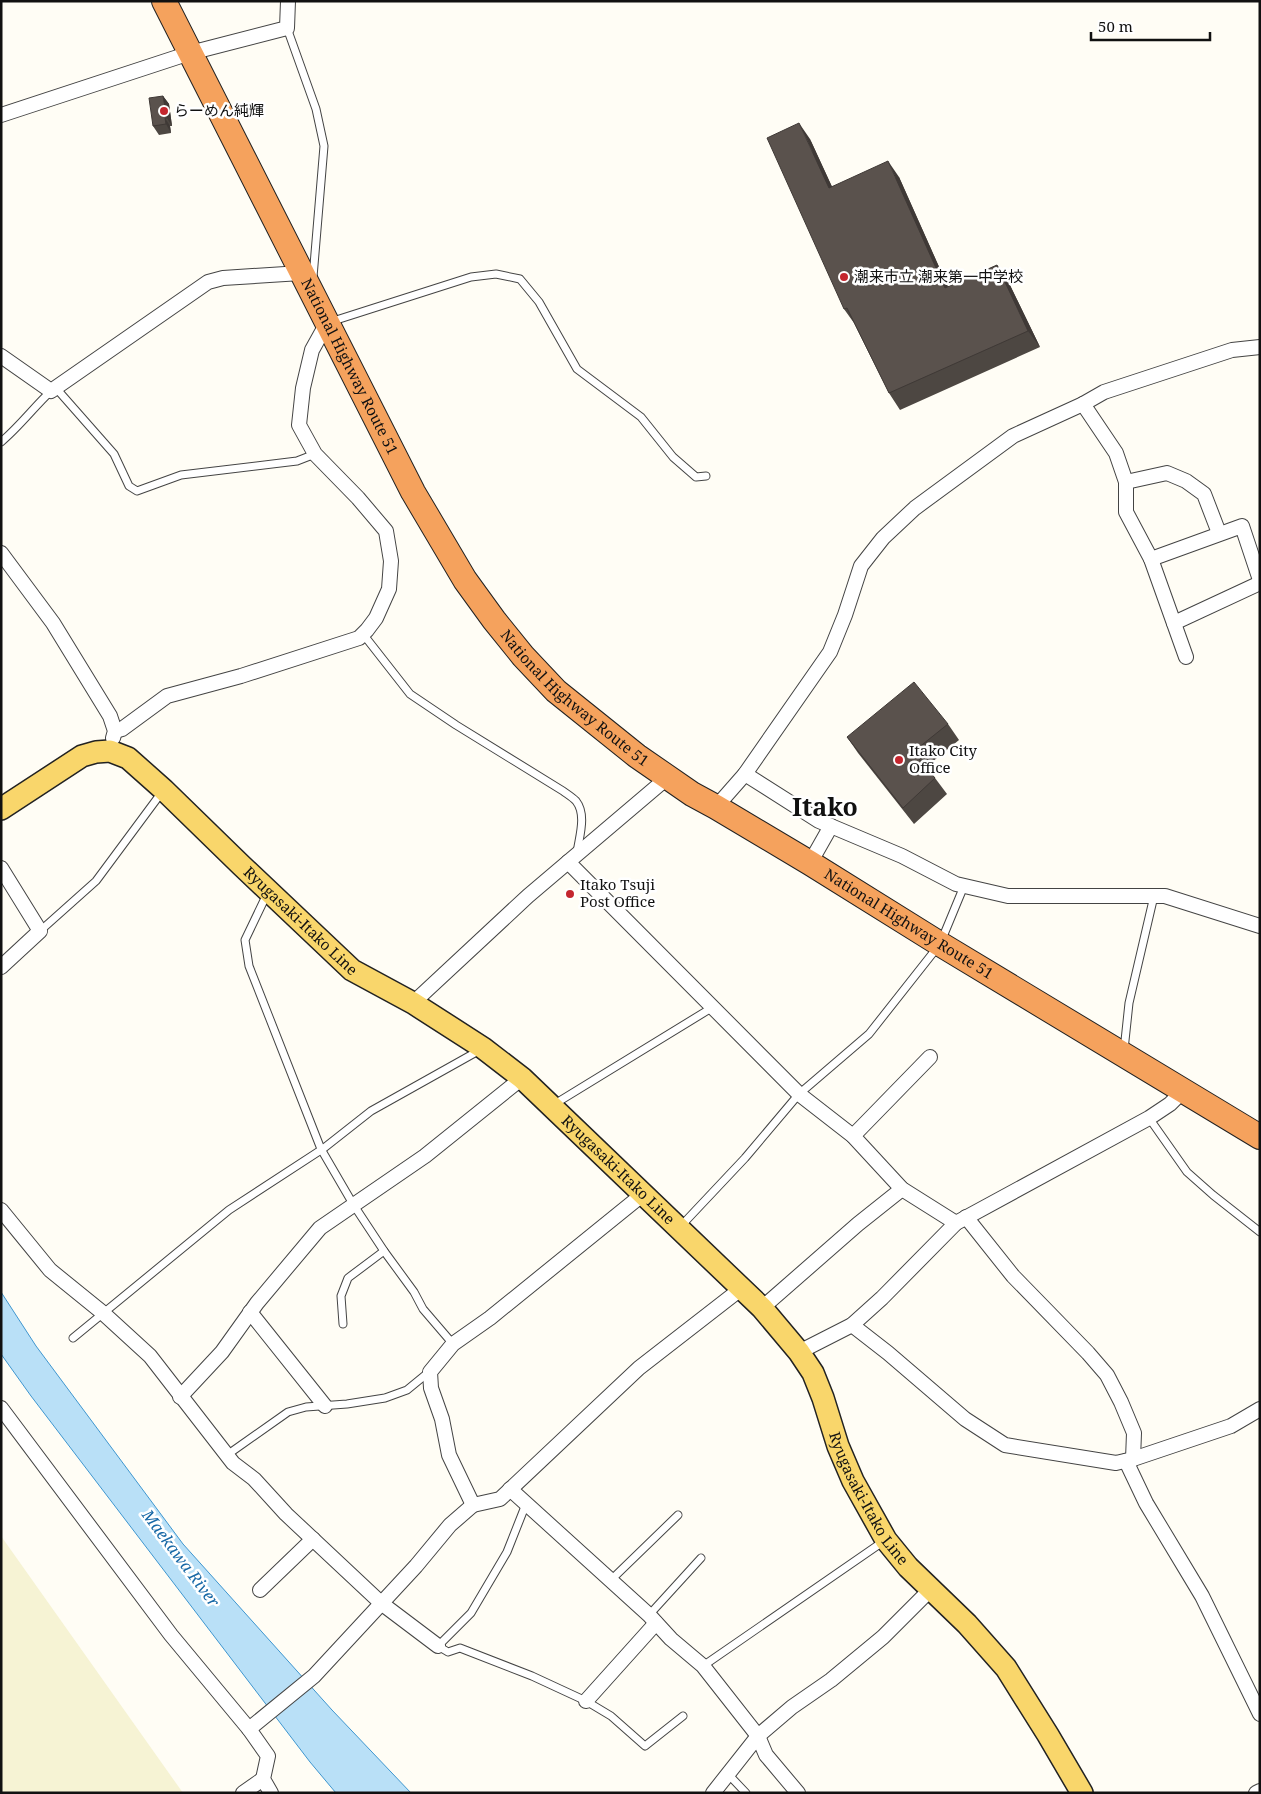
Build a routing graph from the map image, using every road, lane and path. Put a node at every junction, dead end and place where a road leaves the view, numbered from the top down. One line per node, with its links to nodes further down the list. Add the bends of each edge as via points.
1 (164, 1): 4 (highway, National Highway Route 51)
2 (288, 1): 3 (street)
3 (287, 28): 4 (street); 6 (lane, via 316,109 324,146)
4 (190, 54): 5 (street); 6 (highway, National Highway Route 51)
5 (1, 115)
6 (306, 283): 7 (highway, National Highway Route 51); 10 (street, via 222,278 208,282)
7 (327, 323): 13 (street, via 312,350 299,425); 14 (lane, via 471,277 496,274 520,279 539,302 578,369 641,417 673,457 696,477); 25 (highway, National Highway Route 51, via 431,523 465,580 494,620 556,691)
8 (1260, 347): 11 (street, via 1232,350 1148,377 1104,392)
9 (1, 356): 10 (street)
10 (53, 389): 12 (lane); 13 (lane, via 114,454 129,486 137,491 181,475 297,461)
11 (1083, 404): 15 (street, via 1116,453); 24 (street, via 1013,436 916,508 883,538 861,566 830,652)
12 (1, 442)
13 (315, 454): 21 (street, via 386,531 391,561 389,589 376,618)
14 (706, 476)
15 (1126, 482): 16 (street, via 1167,473 1186,481 1204,494); 18 (street, via 1126,512)
16 (1219, 534): 18 (street); 19 (street, via 1242,526)
17 (1, 553): 23 (street, via 53,623 110,716)
18 (1151, 559): 20 (street)
19 (1260, 581): 20 (street)
20 (1174, 623): 22 (street)
21 (363, 634): 23 (street, via 241,676 167,696 122,729); 30 (lane, via 410,694 576,801 581,811 581,825)
22 (1186, 657)
23 (112, 741): 26 (main road, Ryugasaki-Itako Line); 28 (main road, via 96,752 82,756)
24 (744, 774): 27 (street); 29 (street)
25 (666, 778): 27 (highway, National Highway Route 51); 30 (street)
26 (164, 790): 34 (main road, Ryugasaki-Itako Line); 37 (lane, via 96,881)
27 (716, 807): 31 (highway, National Highway Route 51)
28 (1, 808)
29 (831, 826): 31 (street); 33 (street)
30 (572, 858): 40 (street); 41 (street)
31 (810, 863): 38 (highway, National Highway Route 51)
32 (1, 868): 37 (street)
33 (964, 886): 35 (street, via 1008,896); 38 (lane)
34 (268, 891): 40 (main road, Ryugasaki-Itako Line, via 352,970); 52 (lane, via 245,940 249,966)
35 (1154, 896): 36 (street, via 1165,896); 43 (lane, via 1129,1003)
36 (1260, 926)
37 (40, 931): 39 (street)
38 (940, 944): 43 (highway, National Highway Route 51); 47 (lane, via 869,1034)
39 (1, 968)
40 (413, 1003): 42 (main road, Ryugasaki-Itako Line)
41 (713, 1007): 47 (street); 48 (lane)
42 (482, 1048): 45 (main road, Ryugasaki-Itako Line); 52 (lane, via 371,1111)
43 (1123, 1055): 46 (highway, National Highway Route 51)
44 (930, 1057): 51 (street)
45 (522, 1078): 48 (main road, Ryugasaki-Itako Line); 55 (street, via 425,1156)
46 (1182, 1092): 49 (street); 50 (highway, National Highway Route 51)
47 (798, 1094): 51 (street); 58 (lane, via 745,1158)
48 (552, 1106): 54 (main road, Ryugasaki-Itako Line)
49 (1149, 1118): 57 (street); 59 (lane, via 1187,1172)
50 (1255, 1129)
51 (853, 1136): 53 (street)
52 (321, 1149): 55 (lane); 64 (lane, via 229,1210)
53 (902, 1189): 57 (street); 62 (street)
54 (642, 1195): 58 (main road, Ryugasaki-Itako Line); 68 (street)
55 (353, 1204): 60 (lane); 63 (street, via 320,1228)
56 (1, 1210): 64 (street, via 50,1270)
57 (961, 1220): 66 (street); 76 (street, via 1107,1375 1134,1433)
58 (678, 1229): 61 (main road, Ryugasaki-Itako Line)
59 (1260, 1232)
60 (384, 1251): 65 (lane, via 348,1278 341,1296); 68 (lane)
61 (742, 1288): 62 (main road, Ryugasaki-Itako Line); 77 (street, via 638,1368)
62 (762, 1308): 69 (main road, Ryugasaki-Itako Line)
63 (250, 1312): 71 (street, via 222,1352); 72 (street)
64 (103, 1313): 67 (lane); 71 (street, via 150,1356)
65 (343, 1324)
66 (852, 1324): 69 (street); 76 (street, via 965,1419 1005,1445 1116,1463)
67 (73, 1338)
68 (453, 1344): 70 (street)
69 (800, 1352): 82 (main road, Ryugasaki-Itako Line, via 813,1373 853,1481)
70 (430, 1372): 72 (lane, via 407,1390 385,1398); 79 (street, via 431,1388 442,1418 449,1455)
71 (180, 1397): 75 (street)
72 (325, 1406): 75 (lane, via 288,1412)
73 (1, 1408): 94 (street, via 171,1635)
74 (1260, 1409): 76 (street, via 1231,1426)
75 (226, 1455): 81 (street)
76 (1130, 1460): 92 (street, via 1146,1503 1202,1596)
77 (510, 1489): 78 (street); 79 (street, via 500,1499)
78 (526, 1504): 84 (street); 89 (lane, via 507,1552 471,1613)
79 (473, 1505): 87 (street, via 450,1525)
80 (678, 1515): 84 (lane)
81 (313, 1539): 86 (street); 87 (street)
82 (886, 1540): 85 (main road, Ryugasaki-Itako Line); 90 (lane)
83 (700, 1558): 88 (lane)
84 (611, 1580): 88 (street)
85 (931, 1589): 95 (street, via 883,1638 831,1680 792,1706); 104 (main road, Ryugasaki-Itako Line, via 1006,1668)
86 (260, 1590)
87 (381, 1603): 89 (street); 94 (street, via 314,1676)
88 (652, 1619): 90 (street); 91 (street)
89 (438, 1646): 91 (lane, via 448,1652 460,1648)
90 (704, 1666): 95 (street)
91 (586, 1701): 93 (lane, via 612,1716 646,1746)
92 (1260, 1714)
93 (683, 1716)
94 (249, 1729): 97 (street, via 268,1756)
95 (758, 1736): 96 (street); 103 (street, via 766,1755)
96 (728, 1774): 101 (street); 102 (lane)
97 (263, 1779): 99 (street); 100 (street)
98 (1260, 1791): 105 (street)
99 (242, 1793)
100 (271, 1793)
101 (713, 1793)
102 (746, 1793)
103 (798, 1793)
104 (1082, 1793)
105 (1256, 1793)

